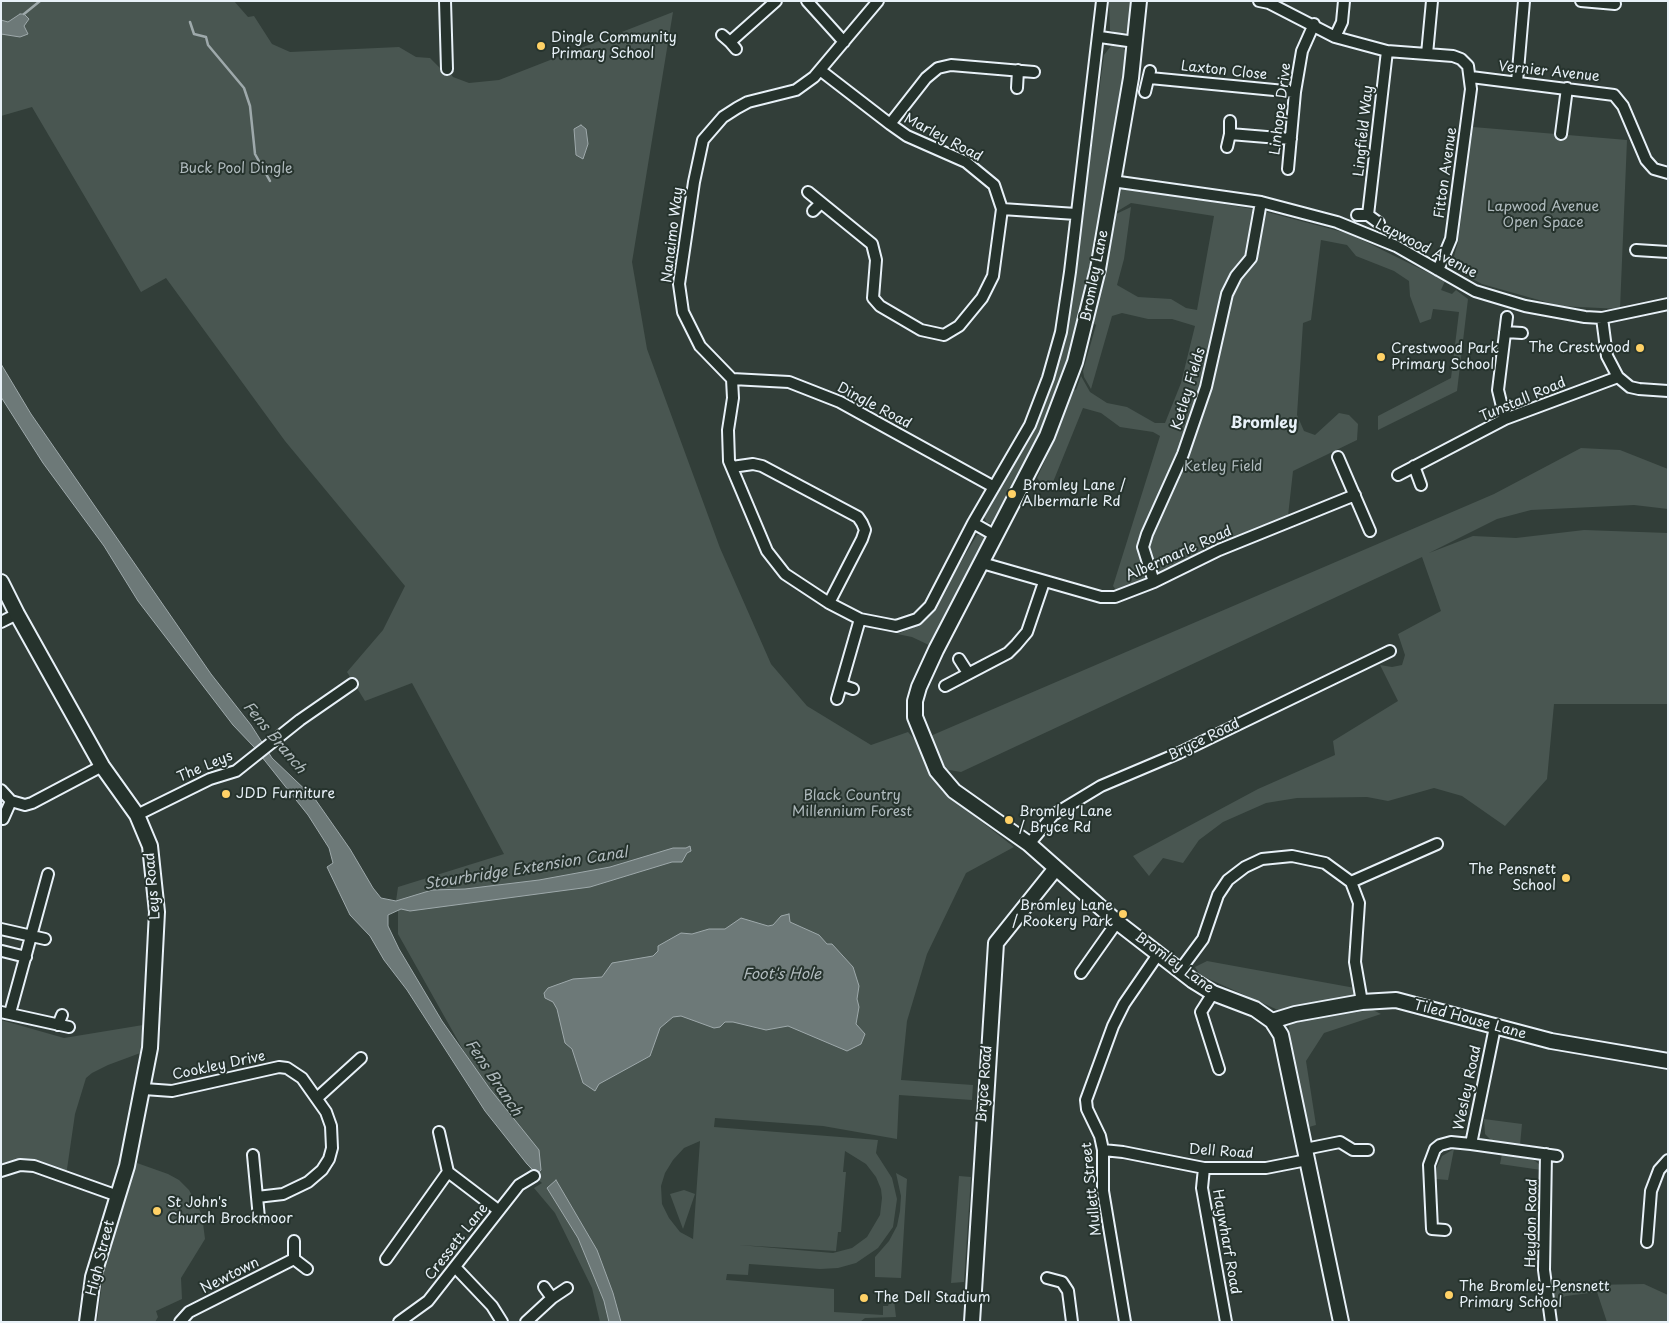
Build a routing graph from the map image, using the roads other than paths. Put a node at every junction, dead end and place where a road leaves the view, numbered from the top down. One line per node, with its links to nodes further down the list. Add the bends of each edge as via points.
1 (445, 1): 21 (street)
2 (776, 1): 16 (street)
3 (807, 1): 17 (street)
4 (878, 1): 17 (street, Nanaimo Way)
5 (1102, 1): 14 (street)
6 (1139, 1): 18 (street, Bromley Lane)
7 (1259, 1): 13 (street, via 1269,2)
8 (1344, 1): 15 (street, via 1342,22)
9 (1432, 1): 20 (street)
10 (1524, 1): 26 (street)
11 (1581, 1): 12 (street)
12 (1616, 6)
13 (1314, 24): 15 (street); 30 (street, Linhope Drive, via 1302,51)
14 (1100, 36): 18 (street); 47 (street, Bromley Lane)
15 (1336, 37): 19 (street)
16 (729, 42)
17 (844, 42): 22 (street, Nanaimo Way)
18 (1135, 42): 41 (street, Bromley Lane)
19 (1386, 51): 20 (street); 49 (street, Lingfield Way)
20 (1427, 54): 25 (street, via 1462,59)
21 (448, 69)
22 (820, 70): 33 (street, Marley Road); 60 (street, Nanaimo Way, via 796,90 748,102 730,112 704,140 700,151 679,284 680,298 687,323 700,346)
23 (1018, 70): 24 (street); 27 (street); 33 (street, via 951,65 938,68 926,78)
24 (1034, 72)
25 (1471, 77): 26 (street, Vernier Avenue); 53 (street, Fitton Avenue, via 1451,239)
26 (1517, 82): 28 (street, Vernier Avenue)
27 (1017, 88)
28 (1567, 88): 32 (street); 40 (street, Vernier Avenue, via 1607,92 1618,98 1646,160 1654,169)
29 (1145, 92): 30 (street, Laxton Close, via 1150,74)
30 (1295, 92): 37 (street, Linhope Drive)
31 (1230, 121): 35 (street)
32 (1562, 122): 34 (street); 36 (street)
33 (890, 124): 45 (street, Marley Road, via 907,136 966,162 978,171 994,185)
34 (1574, 124)
35 (1230, 134): 37 (street); 38 (street)
36 (1561, 134)
37 (1291, 139): 39 (street, Linhope Drive)
38 (1227, 147)
39 (1288, 169)
40 (1668, 173)
41 (1112, 181): 44 (street, Lapwood Avenue); 72 (street, Bromley Lane, via 1096,277 1075,362 1047,436)
42 (808, 192): 43 (street, Marley Road)
43 (821, 202): 45 (street, Marley Road, via 872,244 876,254 873,298 876,302 921,330 944,335 960,326 982,298 992,276); 46 (street)
44 (1261, 202): 53 (street, Lapwood Avenue, via 1337,222 1396,246); 76 (street, Ketley Fields, via 1251,258 1227,294 1204,394 1183,454 1143,547)
45 (1002, 209): 47 (street)
46 (813, 211)
47 (1076, 214): 68 (street, Bromley Lane, via 1061,332 1048,378 1030,425)
48 (1357, 215): 49 (street)
49 (1368, 215): 50 (street)
50 (1379, 223)
51 (1636, 250): 52 (street)
52 (1667, 250)
53 (1438, 270): 56 (street, Lapwood Avenue, via 1475,290 1525,306 1585,318)
54 (1668, 304): 56 (street, Lapwood Avenue)
55 (1507, 317): 57 (street)
56 (1602, 318): 59 (street, via 1607,356)
57 (1505, 332): 58 (street); 62 (street, via 1498,390)
58 (1522, 333)
59 (1618, 377): 61 (street, via 1630,387); 62 (street, Tunstall Road)
60 (732, 379): 65 (street, via 728,430); 68 (street, Dingle Road, via 789,382 840,402)
61 (1668, 391)
62 (1505, 419): 64 (street, Tunstall Road)
63 (1338, 457): 69 (street)
64 (1414, 466): 66 (street, Tunstall Road); 67 (street)
65 (732, 467): 77 (street, via 767,551 785,574); 77 (street, via 762,466 862,522 865,530 862,539)
66 (1398, 475)
67 (1420, 485)
68 (994, 487): 70 (street, Bromley Lane)
69 (1355, 495): 71 (street); 76 (street, Albermarle Road, via 1219,550)
70 (973, 523): 72 (street); 79 (street, via 930,606 917,619 896,626)
71 (1370, 531)
72 (996, 536): 73 (street, Bromley Lane)
73 (982, 563): 75 (street, Albermarle Road); 94 (street, Bromley Lane, via 919,687 914,710 937,771 954,791)
74 (1, 582): 78 (street, Leys Road)
75 (1044, 582): 76 (street, Albermarle Road, via 1101,597 1115,597); 83 (street, via 1027,632 1008,653)
76 (1154, 582)
77 (829, 603): 79 (street)
78 (17, 614): 80 (street); 89 (street, Leys Road)
79 (860, 619): 85 (street)
80 (1, 622)
81 (1390, 651): 94 (street, Bryce Road, via 1179,753 1101,786 1052,815)
82 (959, 659): 83 (street)
83 (968, 674): 86 (street)
84 (352, 684): 92 (street, The Leys, via 236,771 210,779)
85 (841, 685): 87 (street); 88 (street)
86 (945, 686)
87 (852, 689)
88 (837, 699)
89 (102, 766): 91 (street, via 32,803 25,805); 92 (street, Leys Road)
90 (1, 790): 91 (street)
91 (11, 801): 93 (street)
92 (137, 815): 117 (street, Leys Road, via 150,846 157,912 152,1023)
93 (3, 819)
94 (1029, 844): 96 (street, Bromley Lane)
95 (1437, 844): 98 (street)
96 (1056, 868): 99 (street, Bromley Lane); 150 (street, Bryce Road, via 996,943)
97 (48, 874): 101 (street)
98 (1351, 882): 106 (street, via 1325,863 1292,856 1262,859 1245,867 1228,880 1218,895 1204,939); 109 (street, via 1359,902 1355,962)
99 (1118, 922): 104 (street, Bromley Lane); 107 (street)
100 (1, 929): 101 (street)
101 (33, 935): 102 (street); 105 (street)
102 (45, 938)
103 (2, 951): 105 (street)
104 (1159, 953): 106 (street, Bromley Lane); 121 (street, Mullett Street, via 1124,1004 1088,1092 1087,1109)
105 (26, 957): 110 (street)
106 (1180, 970): 108 (street, Bromley Lane)
107 (1081, 973)
108 (1213, 993): 111 (street, Bromley Lane, via 1255,1009); 116 (street, via 1201,1012)
109 (1362, 1002): 111 (street, Tiled House Lane); 113 (street, Tiled House Lane, via 1396,1000)
110 (6, 1012): 112 (street)
111 (1272, 1021): 123 (street, via 1281,1035)
112 (63, 1022)
113 (1494, 1027): 115 (street, Tiled House Lane, via 1552,1042); 120 (street, Wesley Road)
114 (360, 1058): 118 (street)
115 (1668, 1060)
116 (1219, 1069)
117 (144, 1089): 118 (street, Cookley Drive, via 172,1091 280,1067 302,1078); 130 (street, Leys Road)
118 (318, 1098): 131 (street, Cookley Drive, via 331,1126 329,1159 308,1182 283,1194)
119 (439, 1132): 128 (street)
120 (1470, 1144): 134 (street, Wesley Road, via 1446,1143 1435,1149 1432,1155 1432,1229); 155 (street, Heydon Road, via 1552,1155 1544,1270)
121 (1103, 1150): 126 (street, Dell Road); 152 (street, Mullett Street, via 1103,1191)
122 (1368, 1150): 123 (street, Dell Road, via 1353,1150 1340,1142)
123 (1306, 1154): 126 (street, Dell Road, via 1266,1168); 154 (street)
124 (253, 1155): 131 (street)
125 (1668, 1160): 136 (street, via 1659,1170 1651,1191)
126 (1204, 1168): 153 (street, Haywharf Road, via 1202,1188)
127 (1, 1171): 130 (street, via 20,1165 34,1166)
128 (448, 1172): 132 (street); 138 (street)
129 (534, 1176): 132 (street, Cressett Lane, via 519,1185)
130 (118, 1196): 145 (street, High Street, via 93,1277)
131 (257, 1197): 133 (street)
132 (498, 1210): 139 (street, Cressett Lane)
133 (259, 1218)
134 (1444, 1230)
135 (294, 1241): 137 (street)
136 (1647, 1242)
137 (294, 1259): 140 (street); 146 (street, Newtown, via 189,1312)
138 (386, 1259)
139 (455, 1267): 147 (street, Cressett Lane, via 428,1301); 148 (street, via 492,1306)
140 (307, 1269)
141 (1047, 1278): 151 (street, via 1062,1282 1068,1292)
142 (544, 1287): 144 (street)
143 (567, 1288): 144 (street)
144 (552, 1298): 149 (street)
145 (88, 1322)
146 (180, 1322)
147 (399, 1322)
148 (502, 1322)
149 (526, 1322)
150 (972, 1322)
151 (1072, 1322)
152 (1125, 1322)
153 (1226, 1322)
154 (1342, 1322)
155 (1551, 1322)

